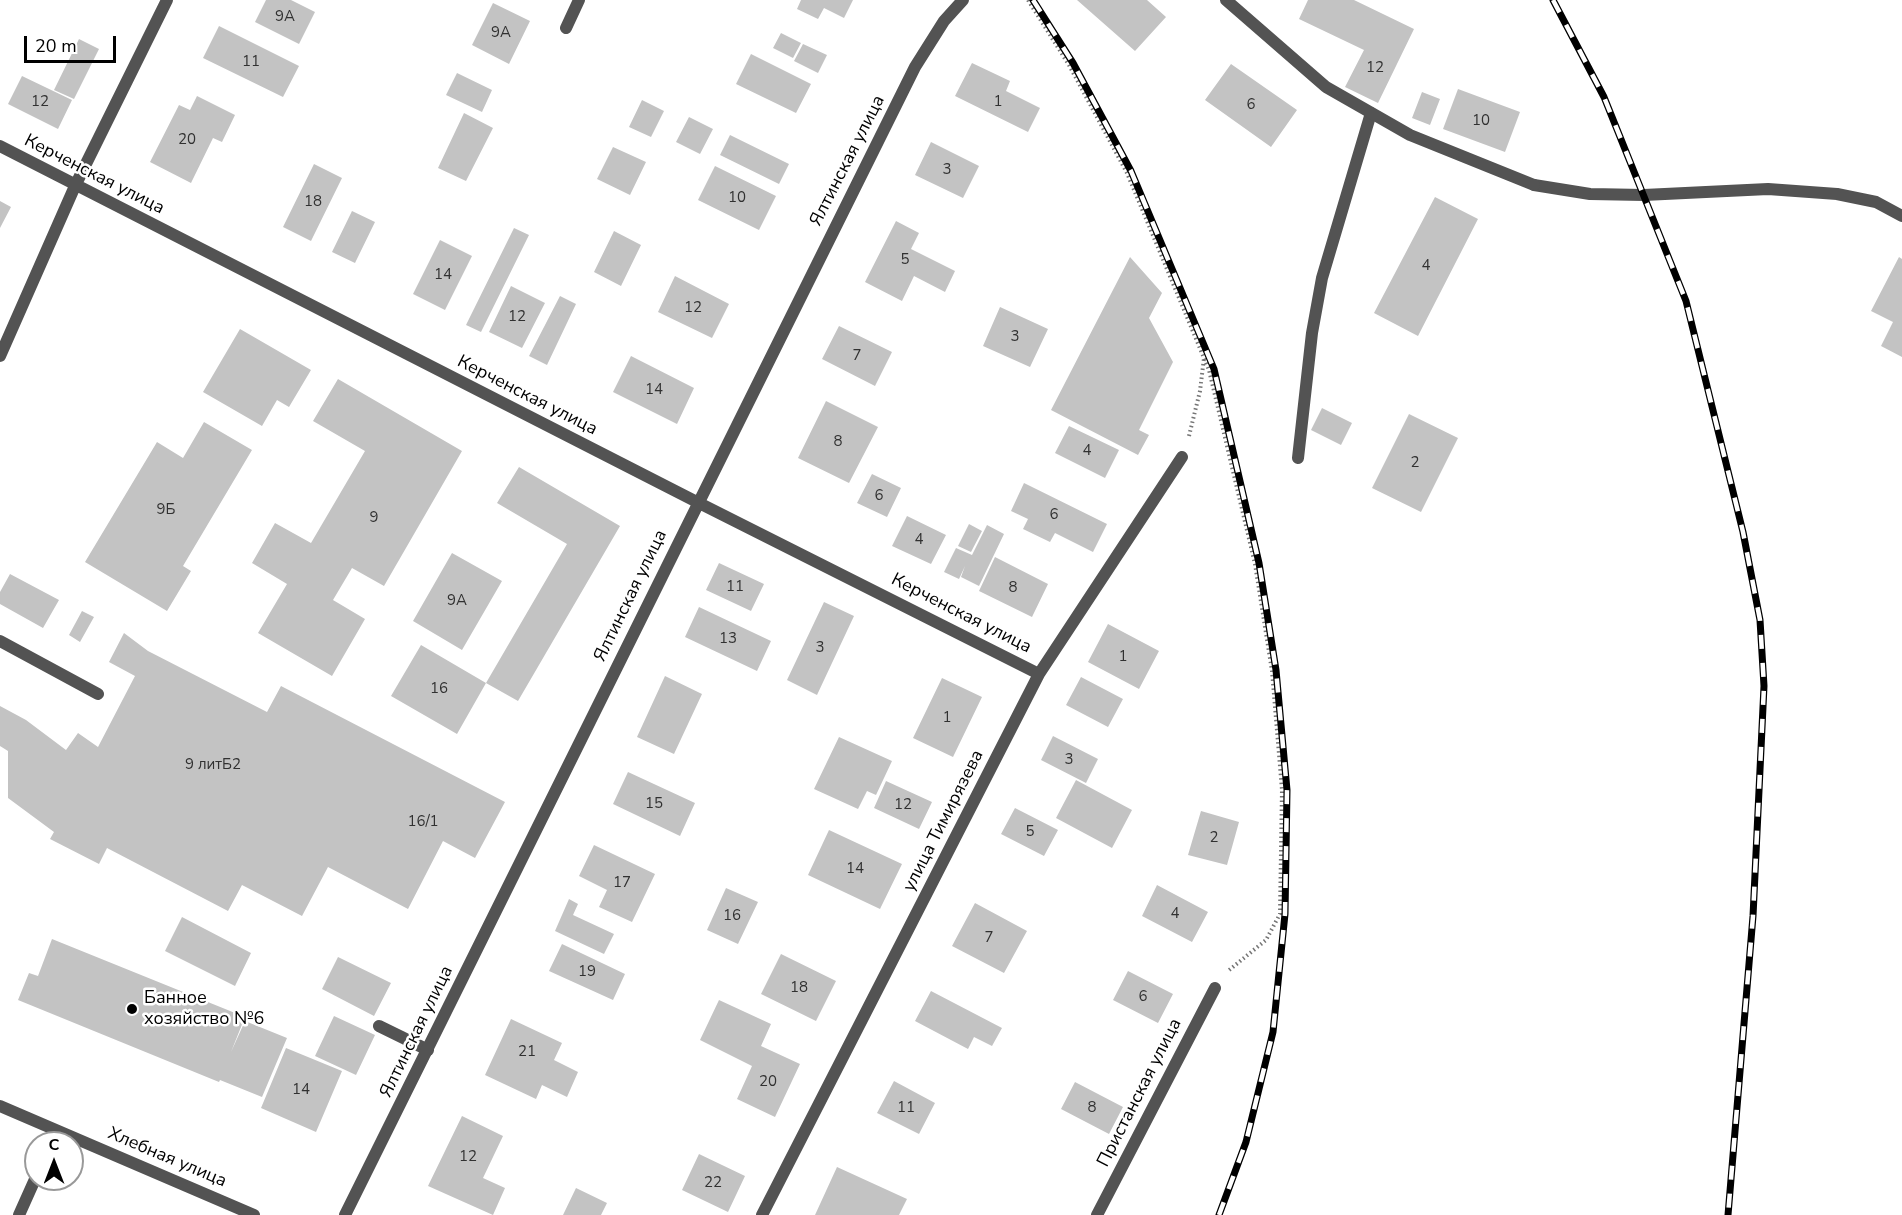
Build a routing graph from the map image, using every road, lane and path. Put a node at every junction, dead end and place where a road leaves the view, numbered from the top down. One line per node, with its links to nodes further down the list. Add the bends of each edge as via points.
1 (167, 0): 9 (street)
2 (579, 0): 6 (street)
3 (963, 0): 15 (street, Ялтинская улица, via 944,21 915,67)
4 (1028, 0): 12 (path, via 1069,64 1127,173)
5 (1226, 0): 7 (street, via 1326,87)
6 (566, 28)
7 (1371, 113): 10 (street, via 1410,135 1534,185 1590,194 1768,189 1837,194 1876,202); 14 (street, via 1322,278)
8 (0, 146): 9 (street, Керченская улица)
9 (75, 186): 11 (street); 15 (street, Керченская улица)
10 (1902, 216)
11 (0, 356)
12 (1204, 357): 13 (path, via 1192,426); 19 (path, via 1255,564 1272,671 1282,790 1280,914 1266,940 1224,974)
13 (1182, 457): 17 (street, улица Тимирязева)
14 (1298, 458)
15 (697, 502): 17 (street, Керченская улица); 21 (street, Ялтинская улица)
16 (0, 641): 18 (street)
17 (1039, 674): 29 (street, улица Тимирязева)
18 (98, 694)
19 (1215, 987): 30 (street, Пристанская улица)
20 (379, 1026): 21 (street)
21 (428, 1050): 28 (street, Ялтинская улица)
22 (0, 1106): 23 (street, Хлебная улица)
23 (56, 1131)
24 (84, 1143): 27 (street, Хлебная улица)
25 (30, 1191): 26 (street)
26 (19, 1215)
27 (254, 1215)
28 (345, 1215)
29 (762, 1215)
30 (1097, 1215)

